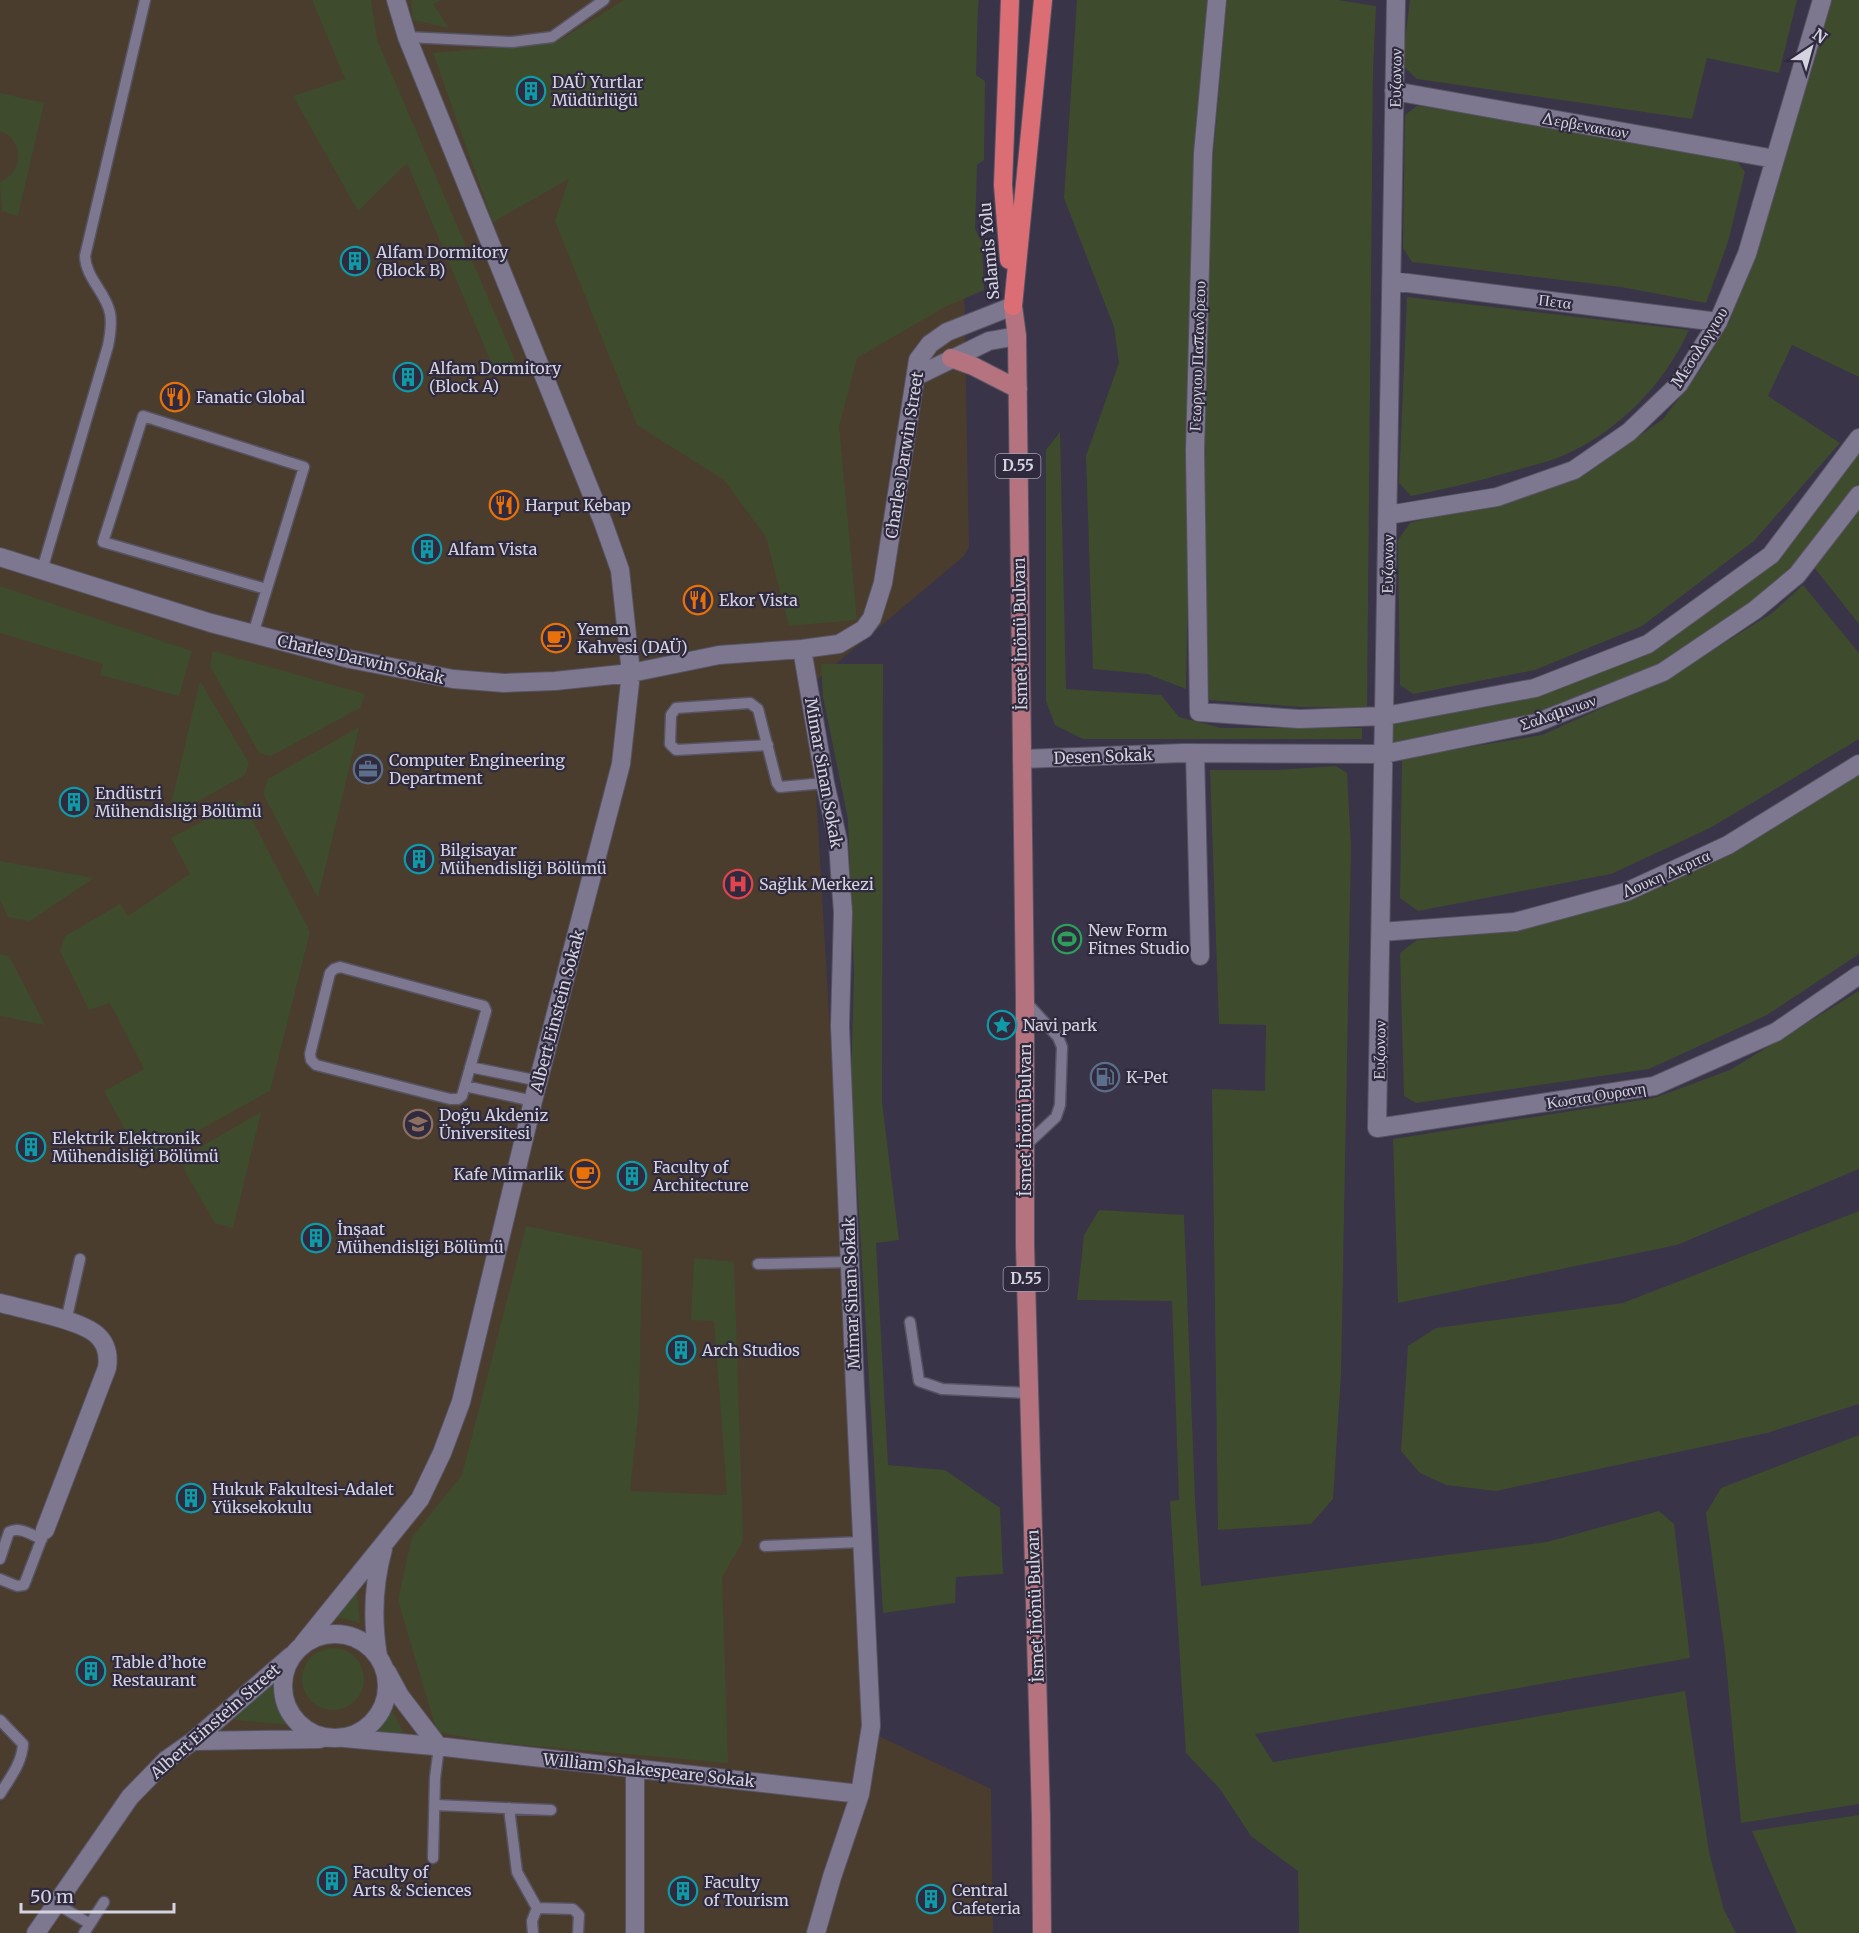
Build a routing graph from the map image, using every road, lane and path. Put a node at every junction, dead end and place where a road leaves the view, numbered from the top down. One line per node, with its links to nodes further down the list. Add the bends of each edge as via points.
1 (145, 0): 23 (lane, via 85,256 85,267 110,312 111,330)
2 (396, 0): 9 (street, Albert Einstein Sokak)
3 (604, 0): 9 (lane, via 552,37 512,42)
4 (1010, 0): 13 (highway, Salamis Yolu / D.55, via 1003,185)
5 (1043, 0): 13 (highway, Salamis Yolu / D.55)
6 (1217, 0): 29 (street, Γεωργιου Παπανδρεου, via 1203,154 1195,451)
7 (1396, 0): 10 (street, Ευζωνων)
8 (1822, 0): 11 (street, Μεσολογγιου)
9 (407, 37): 28 (street, Albert Einstein Sokak, via 620,570)
10 (1395, 91): 11 (street, Δερβενακιων); 12 (street, Ευζωνων)
11 (1775, 159): 14 (street, Μεσολογγιου, via 1747,254)
12 (1392, 281): 14 (street, Πετα); 21 (street, Ευζωνων)
13 (1013, 306): 15 (main road, İsmet İnönü Bulvarı / D.55); 17 (street, Charles Darwin Street, via 947,332 930,344 918,360)
14 (1718, 321): 21 (street, Μεσολογγιου, via 1679,384 1629,432 1574,470 1497,497)
15 (1017, 336): 16 (street, via 989,341); 18 (main road, İsmet İnönü Bulvarı / D.55)
16 (951, 358): 17 (street); 18 (main road)
17 (916, 376): 26 (street, Charles Darwin Street, via 883,583 872,618 864,629)
18 (1018, 389): 34 (main road, İsmet İnönü Bulvarı / D.55)
19 (1859, 438): 30 (street, Σαλαμινιων, via 1771,555 1648,644 1535,688)
20 (1859, 495): 33 (street, Σαλαμινιων, via 1797,575 1755,610 1663,672 1536,723)
21 (1388, 514): 30 (street, Ευζωνων)
22 (0, 557): 23 (street, Charles Darwin Sokak)
23 (42, 570): 25 (street, Charles Darwin Sokak)
24 (266, 589): 24 (lane, via 304,467 143,416 104,542); 25 (lane)
25 (253, 634): 28 (street, Charles Darwin Sokak, via 453,679 555,681)
26 (839, 644): 27 (street, Charles Darwin Sokak)
27 (802, 649): 28 (street, Charles Darwin Sokak, via 719,655); 36 (street, Mimar Sinan Sokak)
28 (631, 673): 42 (street, Albert Einstein Sokak, via 621,764)
29 (1199, 712): 30 (street, Σαλαμινιων, via 1299,719)
30 (1385, 716): 33 (street, Ευζωνων)
31 (768, 746): 31 (lane, via 758,709 750,703 676,708 671,715 670,744 676,750); 36 (lane, via 780,787)
32 (1190, 753): 33 (street, Σαλαμινιων); 34 (street, Desen Sokak); 38 (street)
33 (1384, 754): 37 (street, Ευζωνων)
34 (1022, 759): 40 (main road, İsmet İnönü Bulvarı / D.55)
35 (1859, 764): 37 (street, Λουκη Ακριτα, via 1728,845 1626,892 1515,922)
36 (825, 783): 48 (street, Mimar Sinan Sokak, via 838,841 842,902 840,1026)
37 (1381, 932): 45 (street, Ευζωνων)
38 (1200, 956)
39 (1859, 975): 45 (street, Κωστα Ουρανη, via 1776,1032 1654,1086)
40 (1025, 1001): 46 (main road, İsmet İnönü Bulvarı / D.55); 46 (lane, via 1058,1036 1062,1047 1056,1117)
41 (470, 1066): 42 (lane); 43 (lane); 43 (lane, via 486,1011 484,1006 340,967 330,973 310,1054 316,1065 450,1099 462,1096)
42 (539, 1081): 44 (street, Albert Einstein Sokak)
43 (465, 1086): 44 (lane)
44 (533, 1101): 55 (street, Albert Einstein Sokak, via 461,1402 420,1499)
45 (1377, 1128)
46 (1025, 1147): 53 (main road, İsmet İnönü Bulvarı / D.55)
47 (80, 1259): 51 (lane)
48 (850, 1262): 49 (lane); 56 (street, Mimar Sinan Sokak)
49 (758, 1264)
50 (0, 1303): 51 (street)
51 (66, 1321): 54 (street, via 96,1334 109,1357)
52 (910, 1323): 53 (lane, via 919,1382 942,1389)
53 (1029, 1393): 82 (main road, İsmet İnönü Bulvarı / D.55)
54 (44, 1534): 58 (lane, via 13,1529); 59 (lane, via 24,1585)
55 (386, 1542): 60 (street, Albert Einstein Street); 61 (street, via 374,1596)
56 (862, 1542): 57 (lane); 68 (street, Mimar Sinan Sokak, via 871,1726)
57 (765, 1546)
58 (0, 1559)
59 (0, 1579)
60 (297, 1650): 61 (street, via 322,1635 343,1634 369,1646); 63 (street, via 285,1668 282,1682 287,1709 317,1736); 64 (street, Albert Einstein Street)
61 (381, 1662): 63 (street, via 387,1683 381,1712 359,1733); 65 (street, via 400,1696)
62 (0, 1720): 67 (lane, via 23,1744 19,1764)
63 (338, 1738): 64 (street); 65 (street, William Shakespeare Sokak)
64 (193, 1741): 74 (street, Albert Einstein Street, via 166,1760 130,1797)
65 (439, 1747): 66 (street, William Shakespeare Sokak); 69 (lane)
66 (635, 1769): 68 (street, William Shakespeare Sokak); 80 (street)
67 (0, 1794)
68 (860, 1794): 81 (street, Mimar Sinan Sokak)
69 (435, 1805): 70 (lane); 72 (lane)
70 (509, 1808): 71 (lane); 75 (lane, via 517,1872)
71 (550, 1810)
72 (433, 1858)
73 (104, 1902): 76 (lane)
74 (57, 1904): 76 (lane); 77 (street, Albert Einstein Street)
75 (537, 1908): 78 (lane); 79 (lane, via 573,1909 579,1915)
76 (87, 1928)
77 (36, 1933)
78 (533, 1933)
79 (578, 1933)
80 (635, 1933)
81 (816, 1933)
82 (1042, 1933)

